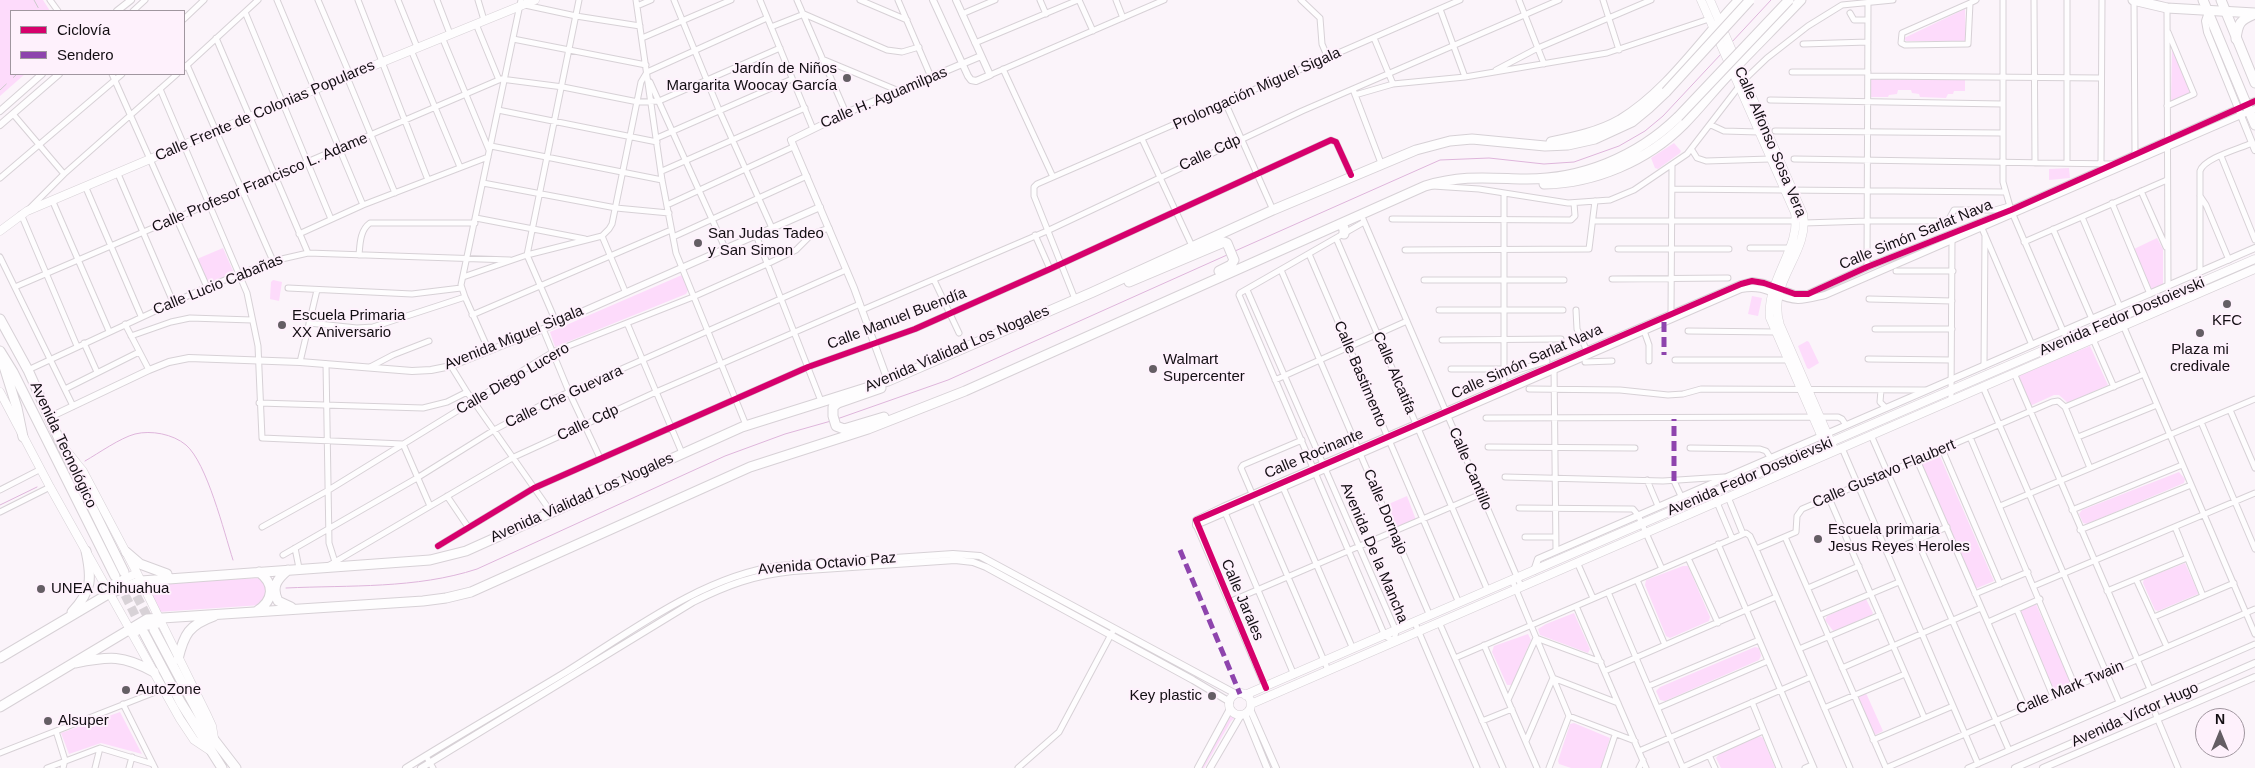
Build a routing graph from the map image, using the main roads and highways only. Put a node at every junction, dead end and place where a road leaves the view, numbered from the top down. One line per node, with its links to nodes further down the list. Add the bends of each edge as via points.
1 (535, 0): 11 (main road, Calle Frente de Colonias Populares)
2 (1701, 0): 15 (main road, Calle Alfonso Sosa Vera, via 1709,19)
3 (1710, 0): 15 (main road, Calle Alfonso Sosa Vera)
4 (1739, 0): 15 (main road)
5 (1750, 0): 22 (main road, Avenida Vialidad Los Nogales, bridge, via 1666,92 1632,122 1601,136 1568,145)
6 (1789, 0): 23 (main road, bridge, via 1663,132 1603,165 1579,173)
7 (1801, 0): 17 (main road)
8 (2133, 0): 13 (main road, via 2167,8)
9 (2203, 0): 13 (main road)
10 (2221, 0): 12 (main road)
11 (519, 4): 27 (main road, Calle Frente de Colonias Populares, via 24,213)
12 (2224, 10): 13 (main road); 14 (main road); 16 (main road)
13 (2207, 11): 20 (main road)
14 (2255, 13): 16 (main road, via 2243,19)
15 (1716, 25): 17 (main road, Calle Alfonso Sosa Vera, bridge); 22 (main road, via 1643,104 1620,120 1592,132)
16 (2236, 38): 19 (main road)
17 (1734, 67): 18 (main road, Calle Alfonso Sosa Vera); 23 (main road, via 1684,124 1638,158 1571,182 1542,184)
18 (1742, 83): 24 (main road, Calle Alfonso Sosa Vera); 24 (main road, Calle Alfonso Sosa Vera, via 1770,159)
19 (2255, 83)
20 (2247, 108): 21 (main road)
21 (2255, 125)
22 (1534, 145): 32 (main road, Avenida Vialidad Los Nogales, via 1486,139 1450,140 1416,150 1351,175)
23 (1524, 179): 26 (main road, via 1462,177 1425,186 1363,218)
24 (1789, 191): 25 (main road, Calle Alfonso Sosa Vera)
25 (1800, 222): 31 (main road, Calle Alfonso Sosa Vera, via 1788,248); 31 (main road, Calle Alfonso Sosa Vera, via 1801,239)
26 (1340, 224): 28 (main road, via 1344,228); 34 (main road)
27 (0, 231)
28 (1340, 236)
29 (2255, 260): 42 (main road, Avenida Fedor Dostoievski)
30 (2255, 269): 44 (main road, Avenida Fedor Dostoievski)
31 (1776, 289): 40 (main road, Calle Alfonso Sosa Vera, via 1778,319 1821,418); 40 (main road, Calle Alfonso Sosa Vera, via 1768,308 1770,318 1812,418)
32 (1093, 292): 34 (main road, via 1125,284 1219,242 1227,243 1234,258 1228,267 1138,309); 37 (main road, Avenida Vialidad Los Nogales)
33 (0, 319): 43 (main road, Avenida Tecnológico, via 28,370)
34 (1114, 324): 39 (main road)
35 (0, 351): 50 (main road, Avenida Tecnológico)
36 (0, 355): 41 (main road)
37 (888, 381): 39 (main road, via 876,391 838,403 832,410 836,426 844,429); 47 (main road, Avenida Vialidad Los Nogales, via 746,425 466,551 430,560)
38 (0, 392): 41 (main road)
39 (912, 414): 54 (main road, via 750,467 471,592 423,601)
40 (1824, 435): 42 (main road, Calle Alfonso Sosa Vera)
41 (23, 436): 45 (main road)
42 (1828, 444): 44 (main road, Calle Alfonso Sosa Vera); 65 (main road, Avenida Fedor Dostoievski)
43 (63, 448): 46 (main road, via 83,471); 48 (main road, Avenida Tecnológico)
44 (1835, 451): 67 (main road, Avenida Fedor Dostoievski, via 1328,670)
45 (86, 551): 53 (main road); 57 (main road, via 90,568 88,588 79,605)
46 (126, 552): 51 (main road, via 150,570); 52 (main road)
47 (288, 569): 49 (main road, Avenida Vialidad Los Nogales); 54 (main road, via 276,581 276,596 283,605)
48 (124, 572)
49 (259, 572): 51 (main road, Avenida Vialidad Los Nogales); 55 (main road, via 267,580 270,593 267,603)
50 (115, 576)
51 (184, 576): 52 (main road, Avenida Vialidad Los Nogales)
52 (139, 577): 53 (main road, Avenida Vialidad Los Nogales); 58 (main road)
53 (109, 590): 57 (main road, Avenida Vialidad Los Nogales); 59 (main road)
54 (296, 608): 55 (main road)
55 (257, 611): 56 (main road)
56 (221, 613): 58 (main road); 62 (main road, via 189,630)
57 (68, 616): 61 (main road, Avenida Vialidad Los Nogales)
58 (158, 623): 59 (main road, via 142,621); 62 (main road); 68 (main road, via 195,709)
59 (130, 631): 63 (main road); 64 (main road)
60 (144, 633): 69 (main road)
61 (0, 658)
62 (178, 659): 68 (main road, via 209,720)
63 (68, 665): 64 (main road, via 116,657); 66 (main road)
64 (154, 672): 69 (main road, via 194,740)
65 (1245, 695): 67 (main road); 67 (main road, via 1236,694 1230,705 1235,713)
66 (0, 707)
67 (1247, 711)
68 (214, 738): 71 (main road)
69 (209, 750): 70 (main road)
70 (222, 768)
71 (236, 768)

